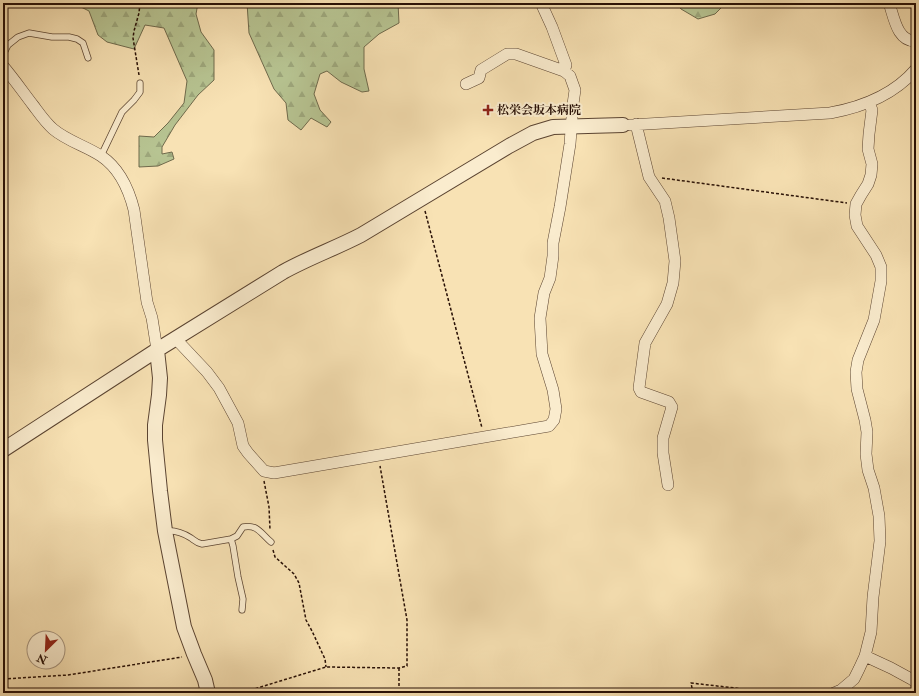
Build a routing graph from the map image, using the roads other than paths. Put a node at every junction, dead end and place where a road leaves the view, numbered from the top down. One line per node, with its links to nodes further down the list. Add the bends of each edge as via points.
1 (542, 3): 8 (street, via 566,65)
2 (890, 3): 3 (street, via 899,32 905,39)
3 (916, 41)
4 (3, 55): 5 (lane, via 8,45 29,33 76,39 83,43)
5 (88, 58)
6 (3, 66): 14 (street, via 54,129)
7 (916, 69): 11 (street, via 899,86)
8 (564, 71): 10 (street, via 516,54 507,54 480,70 479,78); 13 (street, via 570,76 575,90)
9 (140, 83): 14 (lane, via 140,92 122,112)
10 (466, 84)
11 (869, 103): 12 (street, via 830,113); 23 (street, via 872,110 868,149 872,164 871,175 856,204 856,215 857,226 881,267 881,281 874,320 858,360 856,372 857,389 868,432 868,470 880,516 880,541 871,632)
12 (629, 125): 13 (street); 18 (street, via 650,177 665,201 670,218 675,260 673,283 667,304 645,343 639,388 641,392 669,402 672,406 663,438)
13 (571, 126): 15 (street, via 552,127 533,133 362,236 283,272); 15 (street, via 550,278 544,293 540,318 542,354 556,409 554,420 549,426 274,473 264,471 243,446 238,423 219,388)
14 (101, 156): 16 (street, via 119,174 130,196)
15 (175, 338): 16 (street)
16 (157, 350): 17 (street); 19 (street, via 160,378 155,440)
17 (3, 450)
18 (668, 485)
19 (165, 531): 20 (lane, via 179,532 202,544); 25 (street, via 184,627)
20 (231, 539): 21 (lane, via 237,536 243,527 248,526 262,532); 22 (lane, via 243,599)
21 (271, 542)
22 (242, 610)
23 (865, 656): 24 (street); 26 (street, via 854,679)
24 (916, 683)
25 (208, 693)
26 (834, 693)

